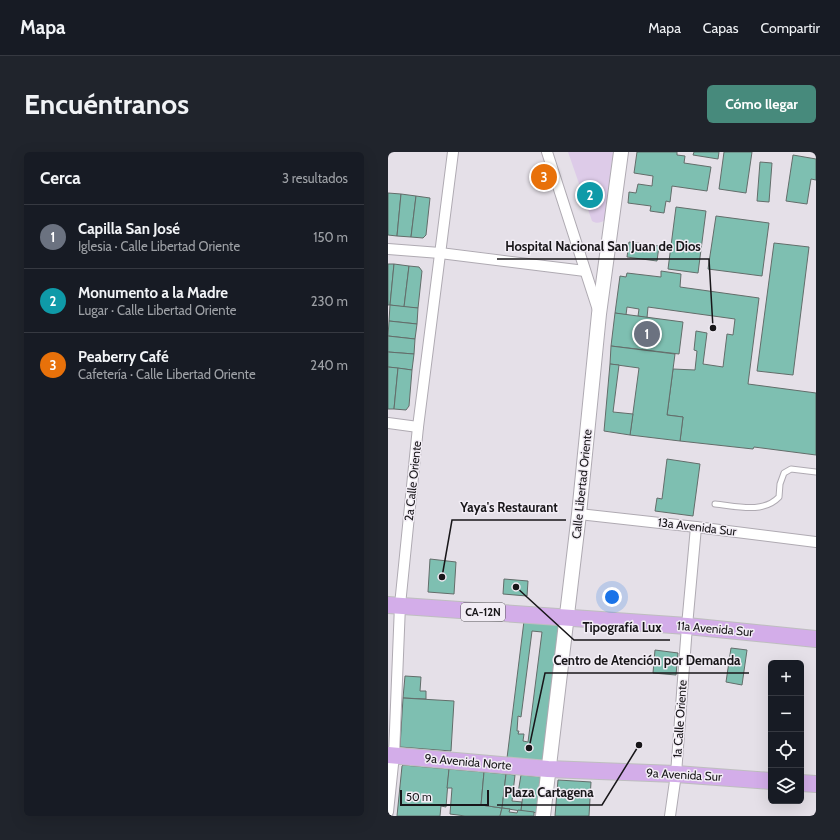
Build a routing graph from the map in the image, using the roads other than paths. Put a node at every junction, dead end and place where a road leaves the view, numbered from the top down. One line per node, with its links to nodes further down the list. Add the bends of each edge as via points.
1 (453, 152): 5 (street, 2a Calle Oriente)
2 (547, 152): 6 (street)
3 (621, 152): 7 (main road, Calle Libertad Oriente)
4 (388, 249): 5 (street)
5 (440, 254): 6 (street); 9 (street, 2a Calle Oriente)
6 (585, 271): 7 (street)
7 (599, 314): 12 (main road, Calle Libertad Oriente)
8 (388, 423): 9 (street)
9 (418, 426): 15 (street, 2a Calle Oriente)
10 (816, 472): 11 (lane, via 791,469 784,473 780,484 780,497 768,505 758,508)
11 (715, 504)
12 (579, 514): 13 (street, 13a Avenida Sur); 16 (main road, Calle Libertad Oriente)
13 (696, 526): 14 (street, 13a Avenida Sur); 17 (street, 1a Calle Oriente)
14 (816, 542)
15 (394, 605): 16 (main road, CA-12N); 19 (street, 2a Calle Oriente)
16 (567, 618): 17 (main road, 11a Avenida Sur); 20 (main road, Calle Libertad Oriente)
17 (687, 626): 18 (main road, 11a Avenida Sur); 21 (street, 1a Calle Oriente)
18 (816, 639)
19 (391, 755): 20 (main road, 9a Avenida Norte); 25 (street, 2a Calle Oriente)
20 (548, 769): 21 (main road, 9a Avenida Sur); 26 (main road, Calle Libertad Oriente)
21 (676, 774): 22 (main road, 9a Avenida Sur); 27 (street, 1a Calle Oriente)
22 (768, 781)
23 (804, 783): 24 (main road)
24 (816, 784)
25 (388, 812)
26 (543, 816)
27 (670, 816)

